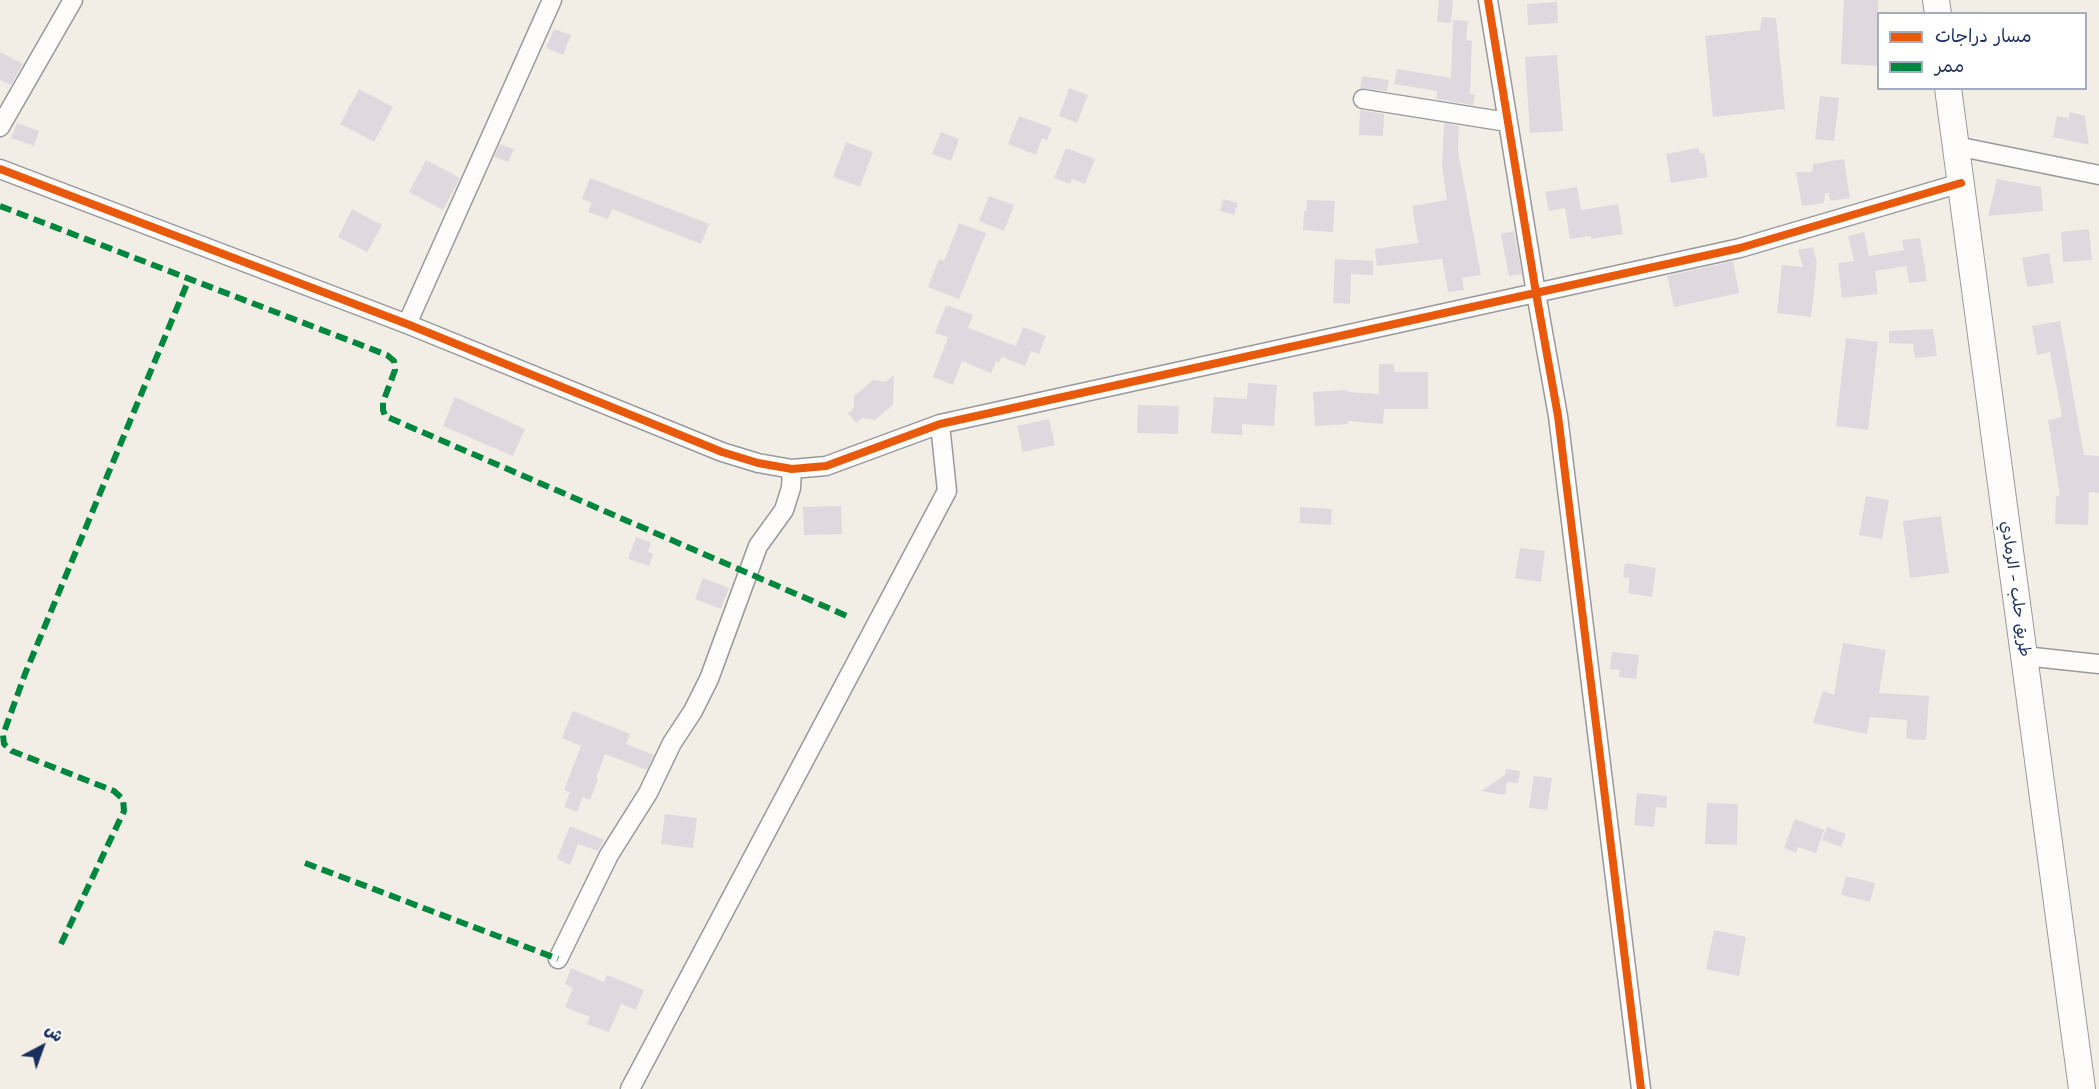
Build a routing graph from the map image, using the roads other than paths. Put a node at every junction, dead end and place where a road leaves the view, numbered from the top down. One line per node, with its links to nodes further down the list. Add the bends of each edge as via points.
1 (73, 0): 7 (street)
2 (552, 0): 13 (street)
3 (1488, 0): 6 (street)
4 (1948, 90): 8 (highway, طريق حلب - الرمادي)
5 (1363, 99): 6 (street)
6 (1507, 122): 12 (street)
7 (0, 128)
8 (1956, 146): 10 (street); 11 (highway, طريق حلب - الرمادي)
9 (0, 169): 13 (street)
10 (2099, 176)
11 (1961, 183): 12 (street, via 1740,248); 16 (highway, طريق حلب - الرمادي)
12 (1536, 293): 14 (street); 20 (street, via 1558,416)
13 (407, 324): 15 (street, via 722,452 758,464)
14 (940, 424): 15 (street, via 826,466); 19 (street, via 947,490)
15 (792, 469): 18 (street, via 784,510 758,546 709,679 648,793 609,855)
16 (2024, 656): 17 (street); 21 (highway, طريق حلب - الرمادي)
17 (2099, 664)
18 (558, 959)
19 (630, 1089)
20 (1641, 1089)
21 (2082, 1089)

